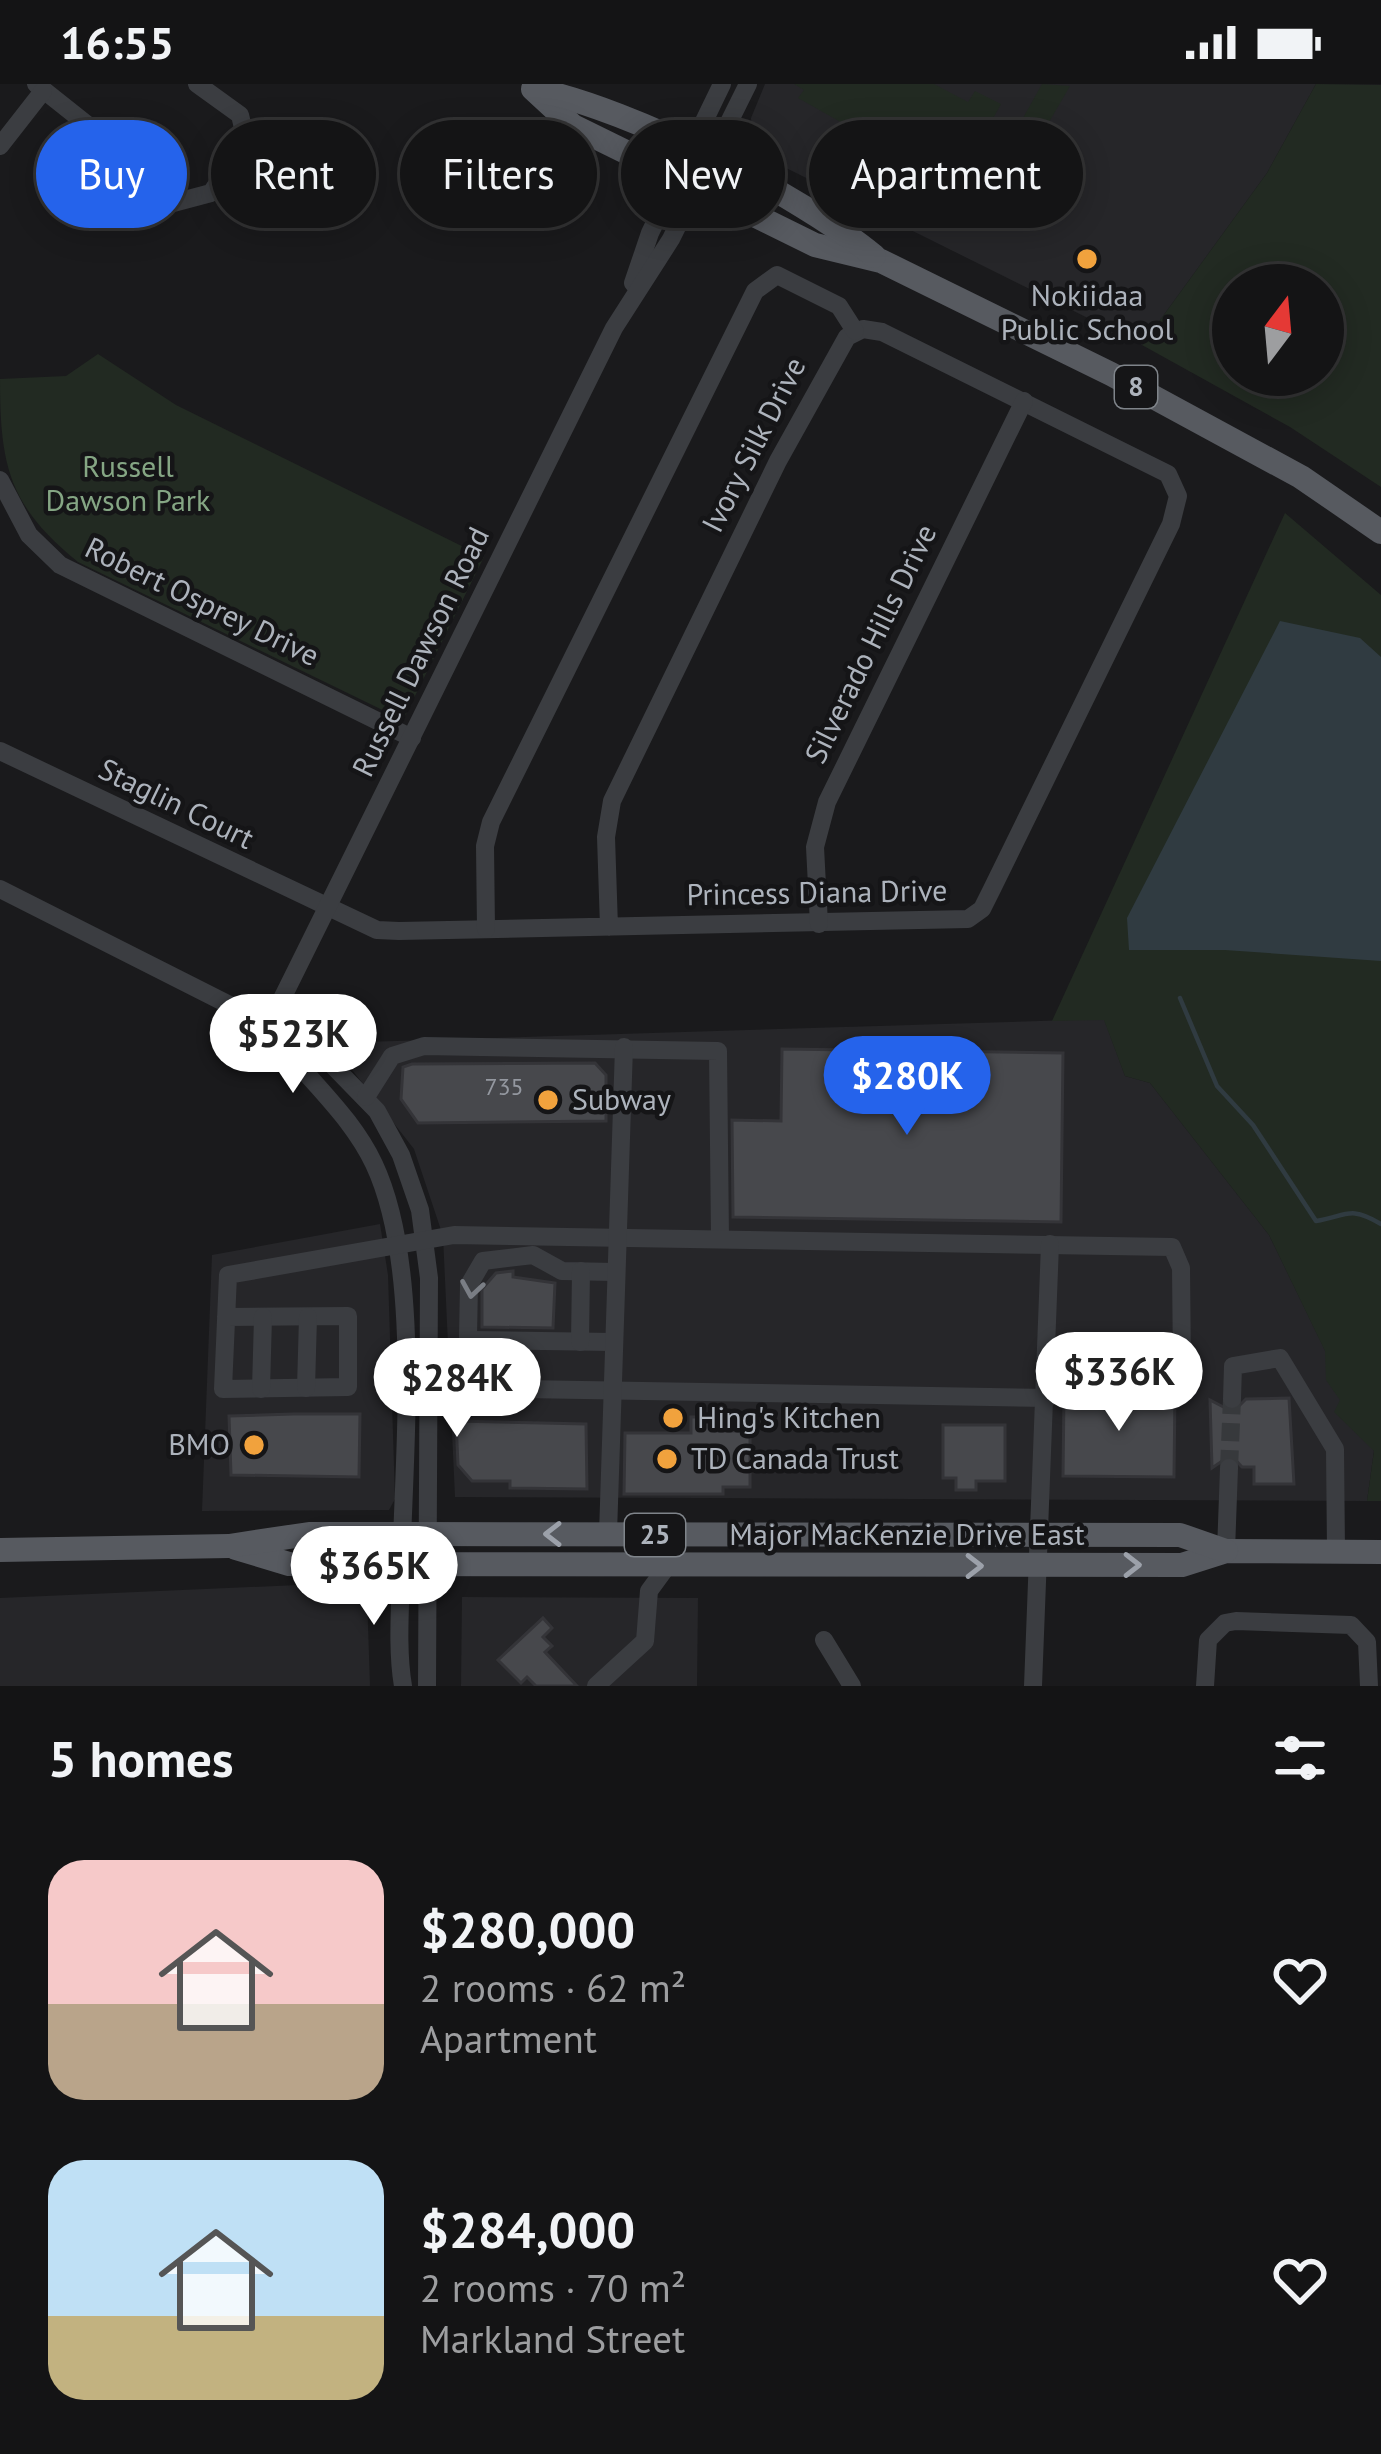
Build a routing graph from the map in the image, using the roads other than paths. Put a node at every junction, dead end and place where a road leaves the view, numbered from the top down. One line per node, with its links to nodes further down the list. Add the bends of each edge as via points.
1 (197, 84): 4 (street, via 240,115 246,141 211,193 162,206 138,166)
2 (722, 84): 7 (street, Russell Dawson Road)
3 (748, 84): 8 (street, Russell Dawson Road)
4 (39, 87): 9 (street)
5 (528, 87): 6 (main road, 8); 10 (main road, 8, via 573,126)
6 (628, 120)
7 (711, 120)
8 (724, 120)
9 (0, 146)
10 (621, 150)
11 (785, 197): 14 (main road, 8, via 828,218)
12 (674, 228): 19 (street, Russell Dawson Road, via 626,304)
13 (780, 228): 14 (main road, 8)
14 (881, 261): 18 (main road, 8, via 1232,438)
15 (855, 331): 16 (street, via 882,332); 24 (street, Ivory Silk Drive, via 778,460 612,801); 25 (street, via 839,306 777,275 754,291 490,822)
16 (1024, 401): 23 (street, Silverado Hills Drive, via 827,802 815,847); 23 (street, Princess Diana Drive, via 1158,468 1175,484 1178,508 982,909 959,920)
17 (0, 480): 19 (street, Robert Osprey Drive, via 29,535 60,565)
18 (1381, 532)
19 (412, 738): 22 (street, Russell Dawson Road)
20 (0, 751): 22 (street, Staglin Court)
21 (0, 889): 26 (street)
22 (326, 911): 25 (street, Princess Diana Drive, via 377,930); 26 (street, Russell Dawson Road)
23 (819, 924): 24 (street, Princess Diana Drive)
24 (609, 927): 25 (street, Princess Diana Drive)
25 (486, 929)
26 (269, 1025): 28 (street, via 304,1036); 32 (street, via 362,1140)
27 (623, 1047): 28 (street, via 405,1049 385,1063); 29 (street); 30 (street, via 718,1051)
28 (366, 1097): 31 (street, via 401,1155)
29 (615, 1237): 30 (street); 31 (street); 35 (street)
30 (720, 1239): 33 (street)
31 (425, 1241): 32 (street); 50 (street)
32 (398, 1244): 36 (street, via 228,1274); 49 (street)
33 (1050, 1244): 42 (street); 42 (street, via 1172,1246 1181,1268 1182,1366)
34 (581, 1271): 35 (street); 39 (street, one-way to 39, via 562,1271 533,1255 483,1261 469,1285); 40 (street)
35 (615, 1271): 41 (street)
36 (226, 1317): 37 (street); 44 (street, via 223,1390)
37 (263, 1317): 38 (street); 44 (street)
38 (308, 1317): 43 (street); 43 (street, via 348,1316 348,1387)
39 (468, 1340): 40 (street); 45 (street, via 467,1388)
40 (580, 1342): 41 (street)
41 (613, 1342): 45 (street)
42 (1048, 1363): 46 (street)
43 (306, 1388): 44 (street)
44 (261, 1389)
45 (611, 1391): 46 (street); 51 (street)
46 (1048, 1399): 53 (street)
47 (1232, 1400): 57 (street, via 1233,1366 1280,1358 1335,1449)
48 (1229, 1468): 56 (street)
49 (402, 1534): 50 (main road, Major MacKenzie Drive East / 25); 54 (main road, Major MacKenzie Drive East / 25, via 309,1534); 59 (street)
50 (429, 1534): 51 (main road, Major MacKenzie Drive East / 25, one-way to 50); 60 (street)
51 (608, 1534): 52 (main road, Major MacKenzie Drive East / 25)
52 (679, 1535): 53 (main road, Major MacKenzie Drive East / 25); 61 (street)
53 (1037, 1535): 56 (main road, Major MacKenzie Drive East / 25, via 1180,1535); 62 (street)
54 (229, 1546): 55 (main road, Major MacKenzie Drive East / 25); 59 (main road, Major MacKenzie Drive East / 25, via 289,1564)
55 (0, 1550)
56 (1226, 1551): 57 (main road, Major MacKenzie Drive East / 25); 62 (main road, Major MacKenzie Drive East / 25, one-way to 56, via 1182,1565)
57 (1336, 1551): 58 (main road, Major MacKenzie Drive East / 25)
58 (1381, 1552)
59 (401, 1564): 60 (main road, Major MacKenzie Drive East / 25); 64 (street)
60 (429, 1564): 61 (main road, Major MacKenzie Drive East / 25); 65 (street)
61 (668, 1565): 62 (main road, Major MacKenzie Drive East / 25, one-way to 62); 66 (street, via 649,1591 645,1641)
62 (1036, 1566): 68 (street)
63 (824, 1640): 67 (street)
64 (403, 1686)
65 (428, 1686)
66 (596, 1686)
67 (852, 1686)
68 (1033, 1686)
69 (1204, 1686): 70 (street, via 1208,1640 1225,1623 1351,1625 1367,1642)
70 (1369, 1686)

